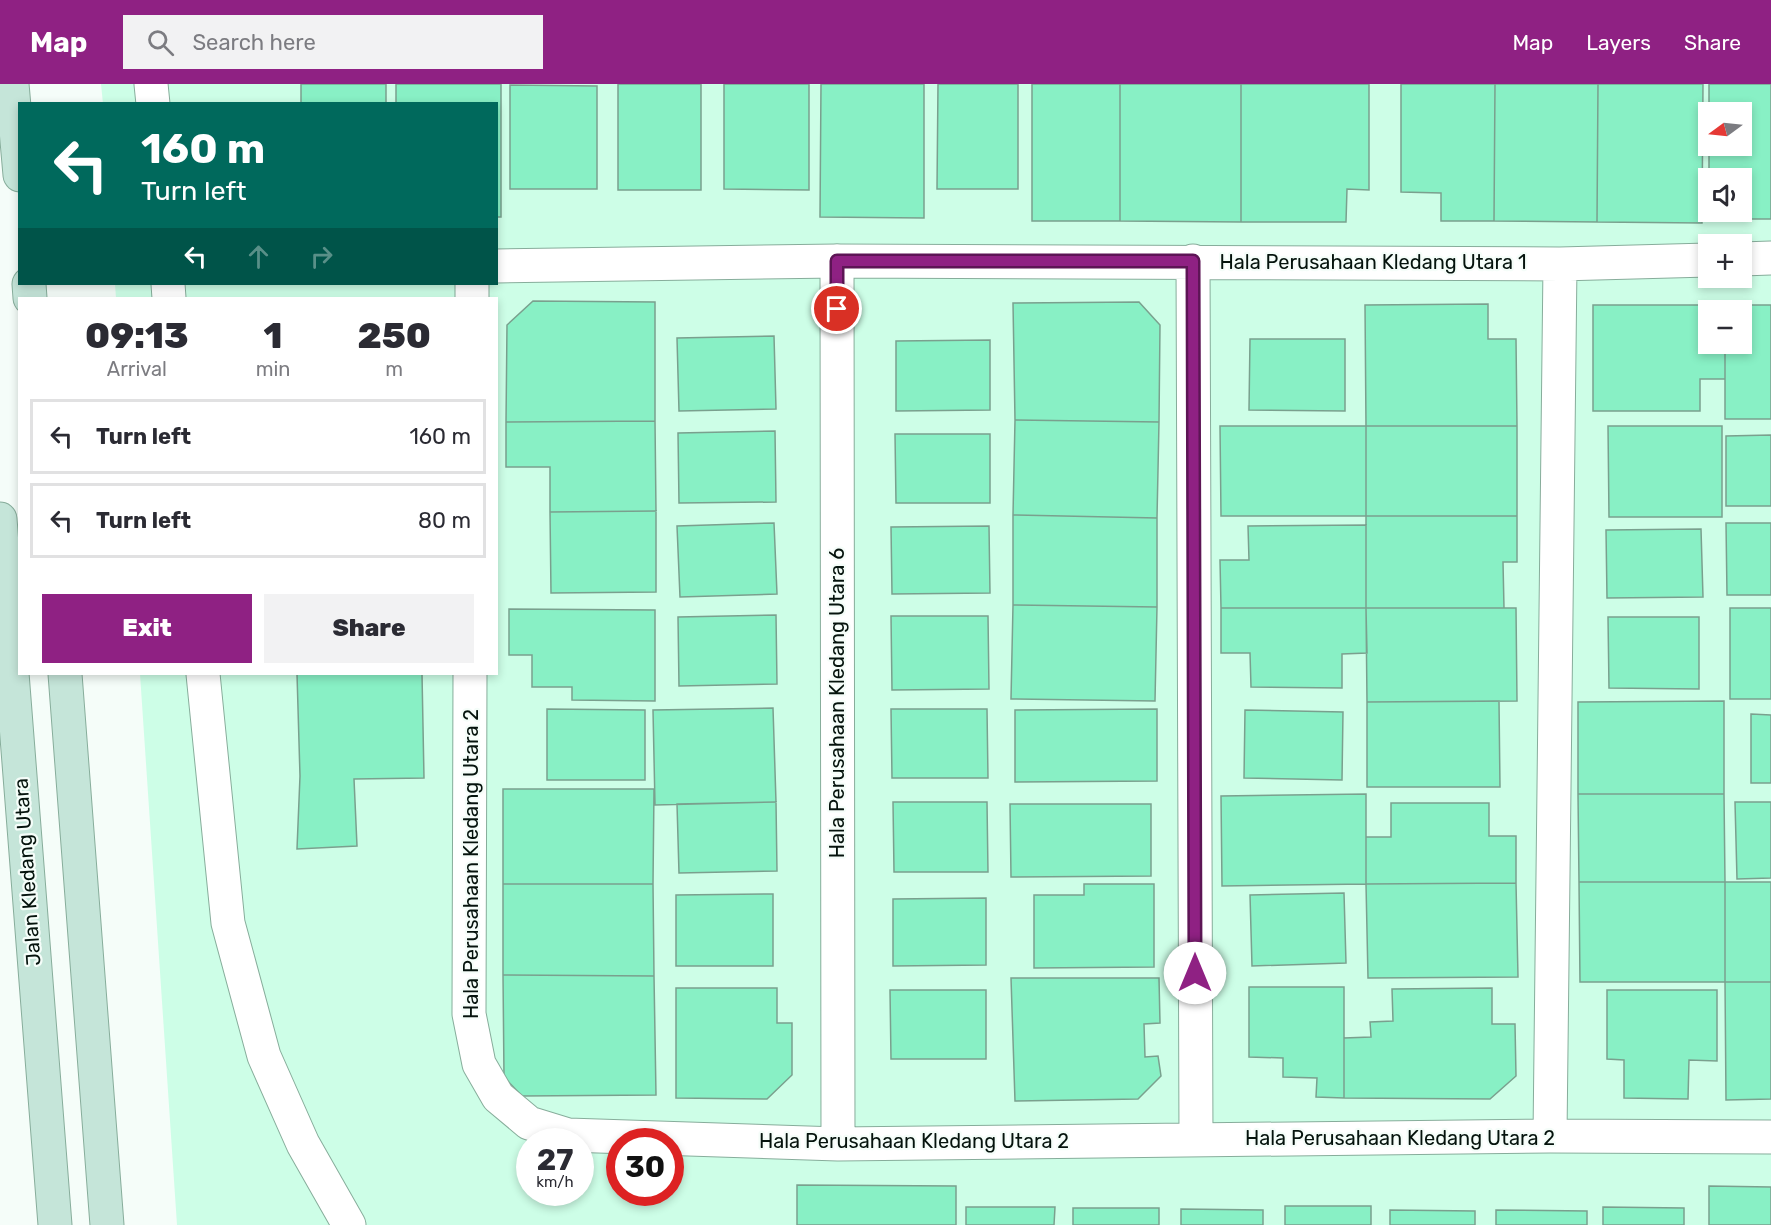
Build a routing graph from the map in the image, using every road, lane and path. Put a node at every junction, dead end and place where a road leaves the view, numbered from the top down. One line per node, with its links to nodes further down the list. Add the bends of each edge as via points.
1 (12, 84): 4 (main road)
2 (151, 84): 3 (street)
3 (153, 102)
4 (18, 152)
5 (1771, 258): 6 (street)
6 (1752, 259)
7 (1698, 260): 10 (street, Hala Perusahaan Kledang Utara 1)
8 (837, 261): 9 (street, Hala Perusahaan Kledang Utara 1); 11 (street, Hala Perusahaan Kledang Utara 1); 21 (street, Hala Perusahaan Kledang Utara 6)
9 (1193, 261): 10 (street, Hala Perusahaan Kledang Utara 1); 20 (street)
10 (1560, 264): 18 (street)
11 (498, 266)
12 (0, 519): 17 (main road, Jalan Kledang Utara)
13 (65, 675): 23 (main road)
14 (203, 675): 24 (street, via 228,923 264,1056 303,1144)
15 (470, 675): 21 (street, Hala Perusahaan Kledang Utara 2, via 469,1014 479,1064 498,1097 529,1123 568,1135)
16 (0, 722): 17 (main road)
17 (22, 818): 22 (main road, Jalan Kledang Utara)
18 (1550, 1136): 19 (street, Hala Perusahaan Kledang Utara 2); 20 (street, Hala Perusahaan Kledang Utara 2)
19 (1771, 1137)
20 (1196, 1139): 21 (street, Hala Perusahaan Kledang Utara 2)
21 (838, 1144)
22 (55, 1225)
23 (107, 1225)
24 (349, 1225)

